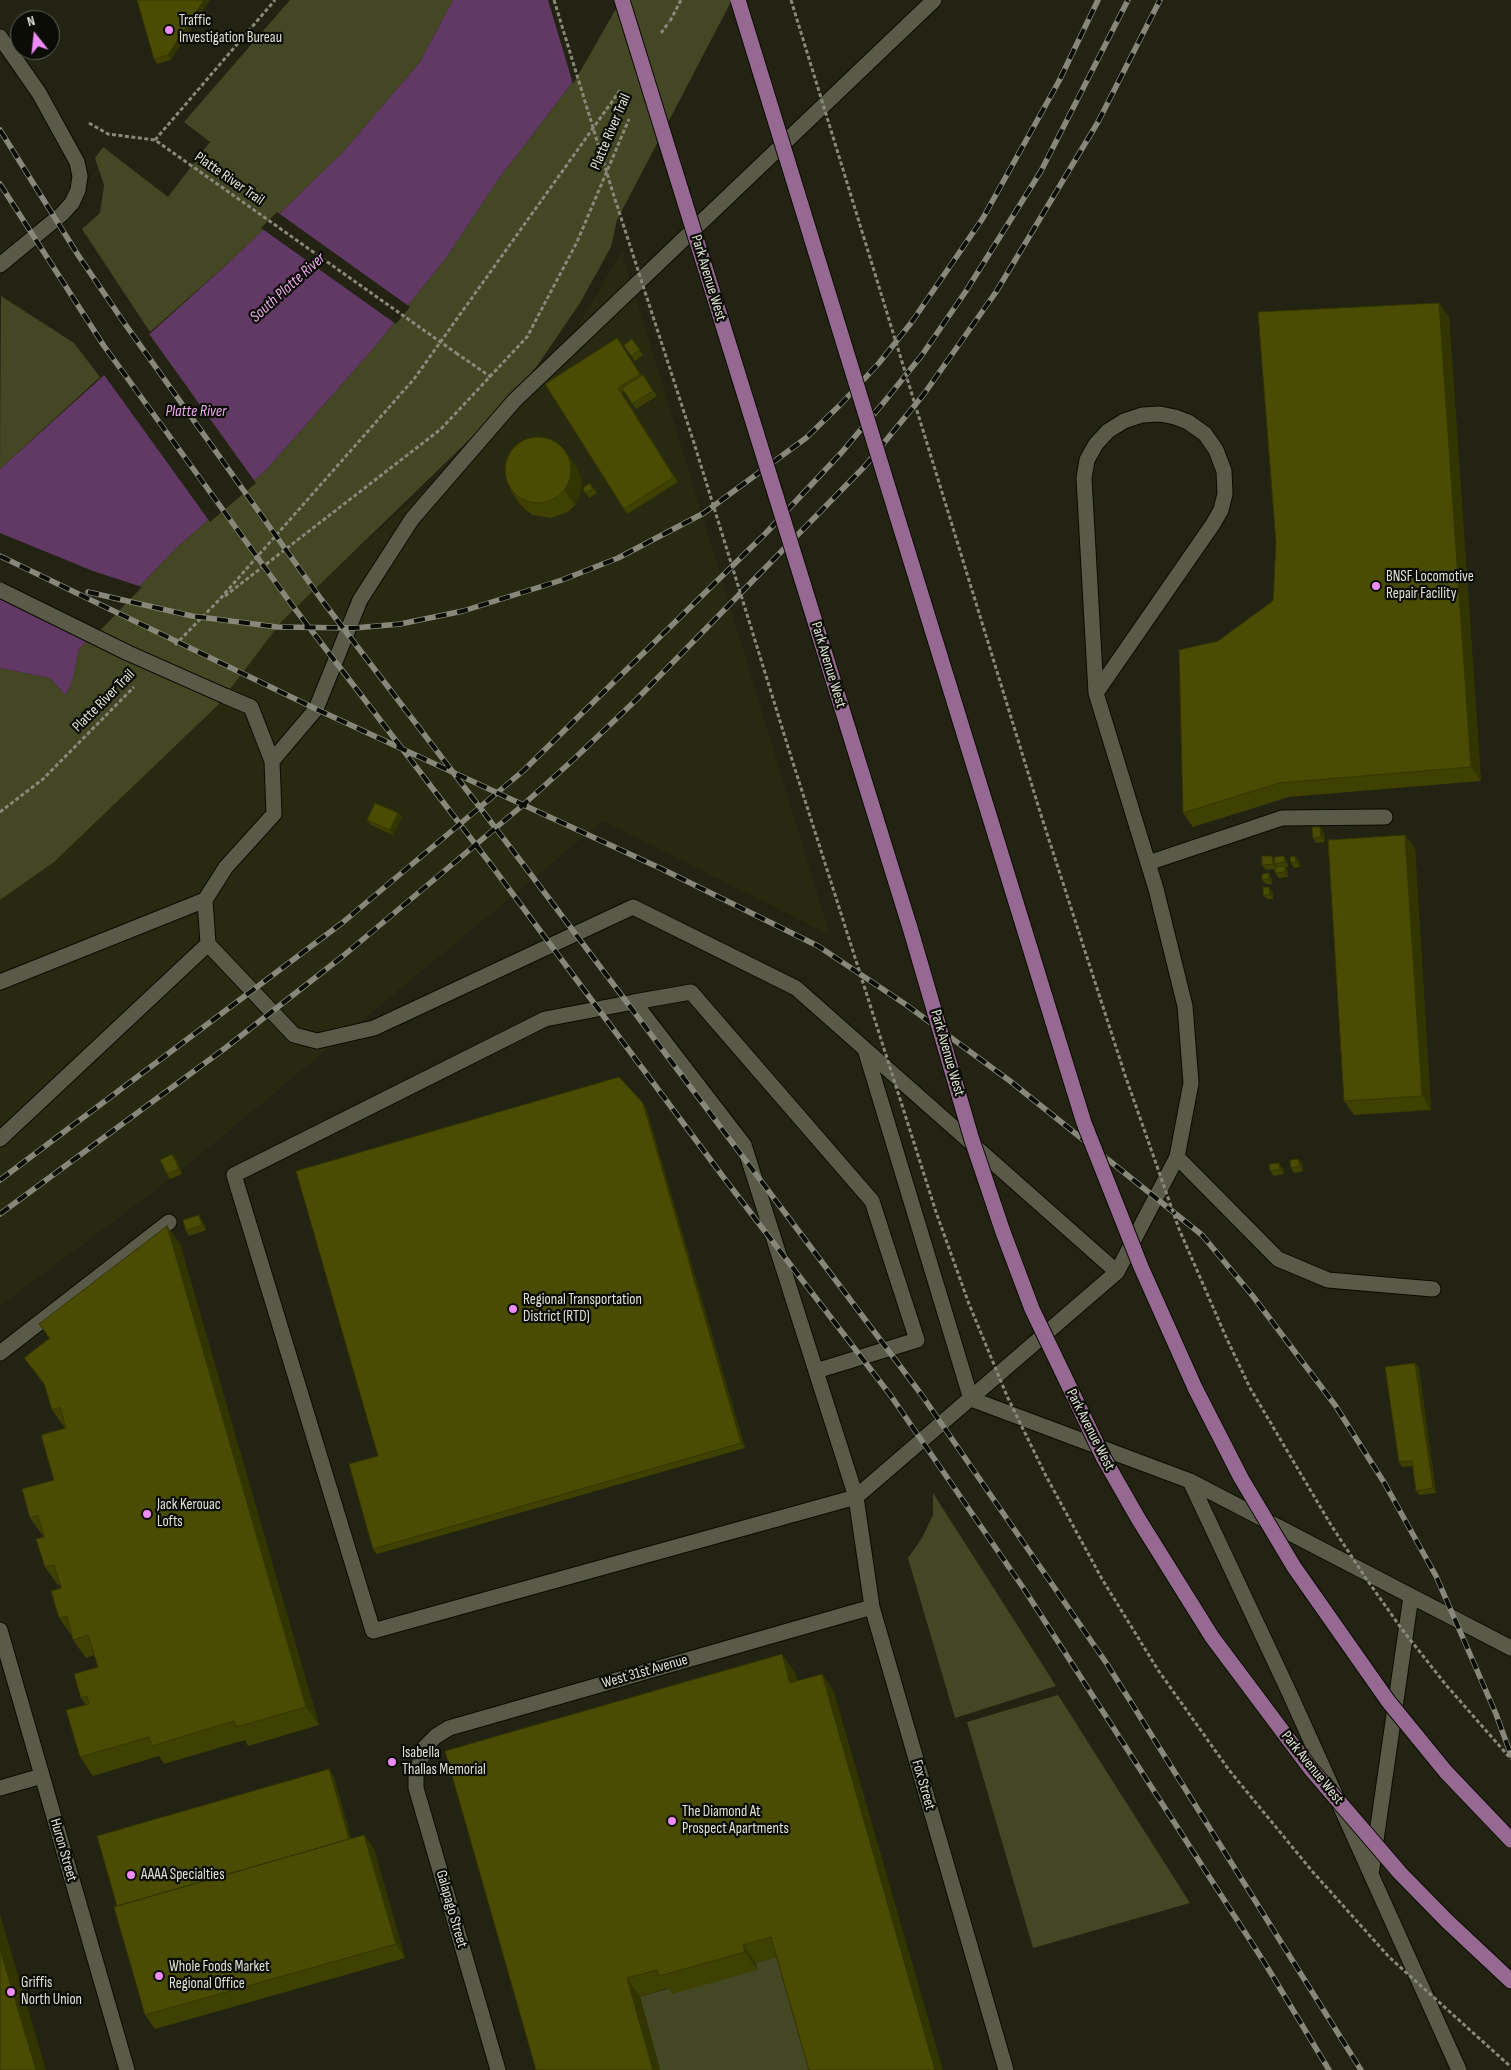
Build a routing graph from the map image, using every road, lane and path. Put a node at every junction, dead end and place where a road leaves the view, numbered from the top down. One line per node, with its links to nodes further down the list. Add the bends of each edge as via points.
1 (276, 0): 12 (path)
2 (622, 0): 49 (main road, Park Avenue West, bridge, via 911,931 972,1140 1032,1309 1102,1457 1212,1637 1310,1768 1400,1873)
3 (681, 0): 8 (path)
4 (738, 0): 47 (main road, bridge, via 1070,1078 1141,1267 1199,1396 1241,1478 1294,1567 1388,1701 1446,1772)
5 (791, 0): 44 (path, bridge, via 1041,815 1125,1075 1179,1229 1250,1388 1331,1525 1401,1628)
6 (934, 0): 20 (street, via 514,401 412,519 360,600 316,709)
7 (0, 37): 13 (street, via 38,93 77,162 80,176 72,204)
8 (660, 39)
9 (623, 87): 16 (path, Platte River Trail, via 414,380)
10 (631, 114): 14 (path, Platte River Trail, via 577,242 527,336)
11 (85, 120): 12 (path, via 108,134)
12 (155, 140): 14 (path, Platte River Trail, bridge)
13 (0, 265)
14 (492, 377): 16 (path, Platte River Trail, via 441,429)
15 (0, 590): 20 (street, bridge, via 128,653 251,707)
16 (219, 600): 17 (path, Platte River Trail)
17 (172, 648)
18 (138, 683): 21 (path, Platte River Trail, via 43,779)
19 (1096, 693): 19 (street, via 1221,510 1225,494 1224,471 1216,450 1205,434 1175,417 1142,415 1124,421 1108,431 1088,460 1084,478); 23 (street)
20 (272, 761): 24 (street, via 274,814 226,867)
21 (0, 812)
22 (1385, 817): 23 (street, via 1282,818)
23 (1148, 863): 30 (street, via 1185,1006 1191,1083)
24 (205, 900): 25 (street); 26 (street)
25 (208, 944): 28 (street, via 294,1035 316,1041 374,1028 633,907 796,988); 29 (street)
26 (0, 982)
27 (634, 1002): 35 (street, Fox Street, via 744,1145); 35 (street, via 692,992 872,1201 917,1340); 38 (street, via 545,1019 234,1175 373,1631)
28 (865, 1049): 32 (street); 36 (street)
29 (0, 1139)
30 (1177, 1157): 32 (street); 33 (street, via 1278,1260 1328,1280)
31 (169, 1222): 34 (street)
32 (1117, 1272): 36 (street)
33 (1433, 1289)
34 (0, 1353)
35 (816, 1371): 38 (street, Fox Street)
36 (971, 1399): 37 (street); 38 (street)
37 (1190, 1481): 39 (street); 48 (street)
38 (856, 1497): 40 (street, Fox Street)
39 (1411, 1596): 42 (street); 48 (street)
40 (872, 1607): 43 (street, West 31st Avenue, via 449,1728); 52 (street, Fox Street)
41 (0, 1630): 45 (street, Huron Street)
42 (1511, 1648)
43 (425, 1747): 51 (street, Galapago Street, via 416,1773 416,1788)
44 (1511, 1759)
45 (42, 1776): 46 (street); 50 (street, Huron Street)
46 (0, 1788)
47 (1511, 1840)
48 (1372, 1875): 53 (street)
49 (1511, 1980)
50 (127, 2070)
51 (498, 2070)
52 (1006, 2070)
53 (1459, 2070)

